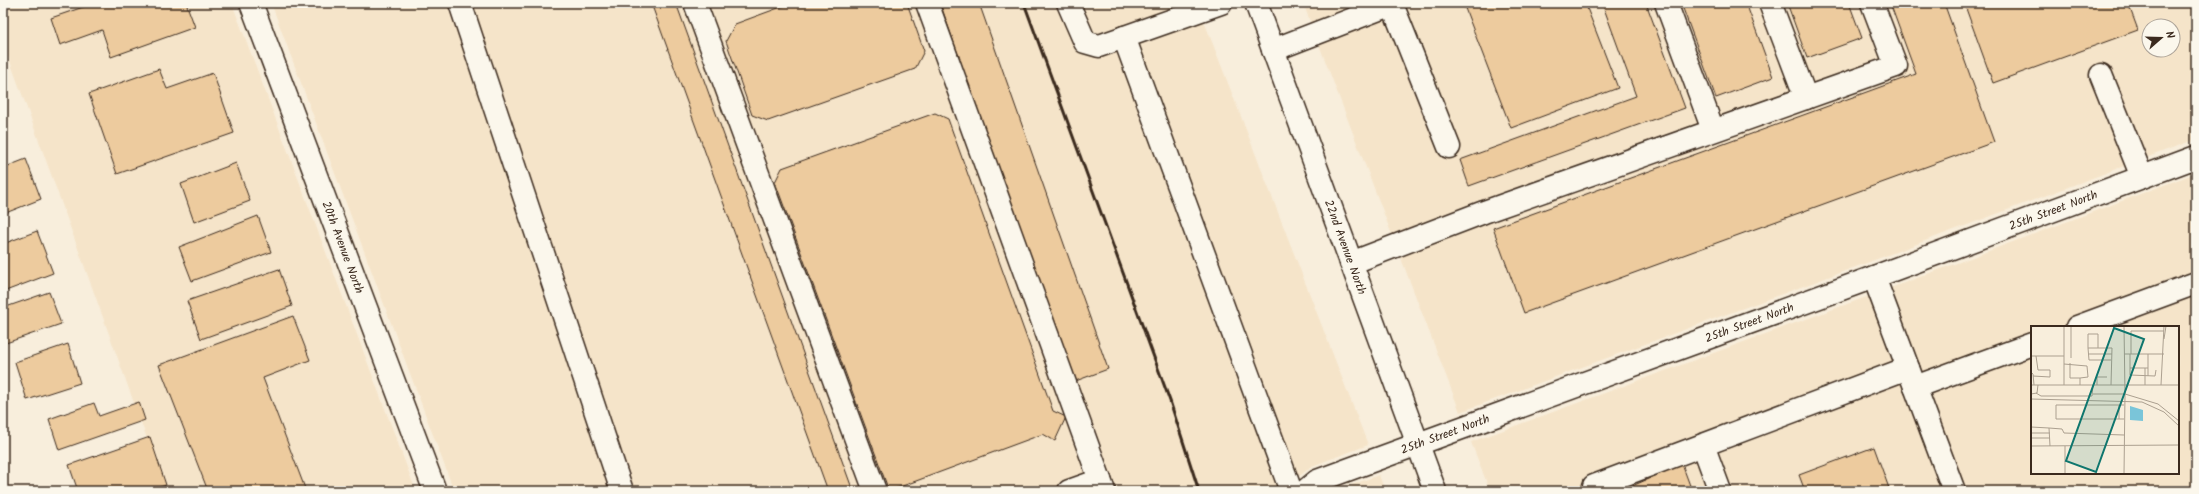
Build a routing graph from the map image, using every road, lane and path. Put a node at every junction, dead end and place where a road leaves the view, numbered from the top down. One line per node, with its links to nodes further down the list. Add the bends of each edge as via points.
1 (251, 3): 29 (street, 20th Avenue North)
2 (460, 3): 30 (street)
3 (695, 3): 31 (street)
4 (927, 3): 28 (street)
5 (1068, 3): 12 (street, via 1086,42 1099,46)
6 (1221, 3): 12 (street)
7 (1256, 3): 13 (street, 22nd Avenue North)
8 (1392, 3): 13 (street); 17 (street)
9 (1666, 3): 16 (street)
10 (1770, 3): 15 (street)
11 (1872, 3): 15 (street, via 1896,66)
12 (1124, 37): 33 (street)
13 (1274, 50): 20 (street, 22nd Avenue North)
14 (2101, 75): 19 (street)
15 (1806, 98): 16 (street)
16 (1713, 130): 20 (street)
17 (1449, 147)
18 (2196, 157): 19 (street, 25th Street North)
19 (2142, 177): 21 (street, 25th Street North)
20 (1352, 263): 26 (street, 22nd Avenue North)
21 (1874, 277): 25 (street); 26 (street, 25th Street North)
22 (2196, 283): 23 (street)
23 (2080, 326)
24 (2031, 344): 25 (street)
25 (1912, 378): 27 (street); 38 (street)
26 (1418, 444): 34 (street, 25th Street North, via 1317,481); 35 (street, 22nd Avenue North)
27 (1703, 445): 36 (street, via 1594,486); 37 (street)
28 (1102, 486): 32 (street)
29 (434, 491)
30 (622, 491)
31 (875, 491)
32 (1069, 491)
33 (1291, 491)
34 (1305, 491)
35 (1435, 491)
36 (1593, 491)
37 (1720, 491)
38 (1954, 491)

